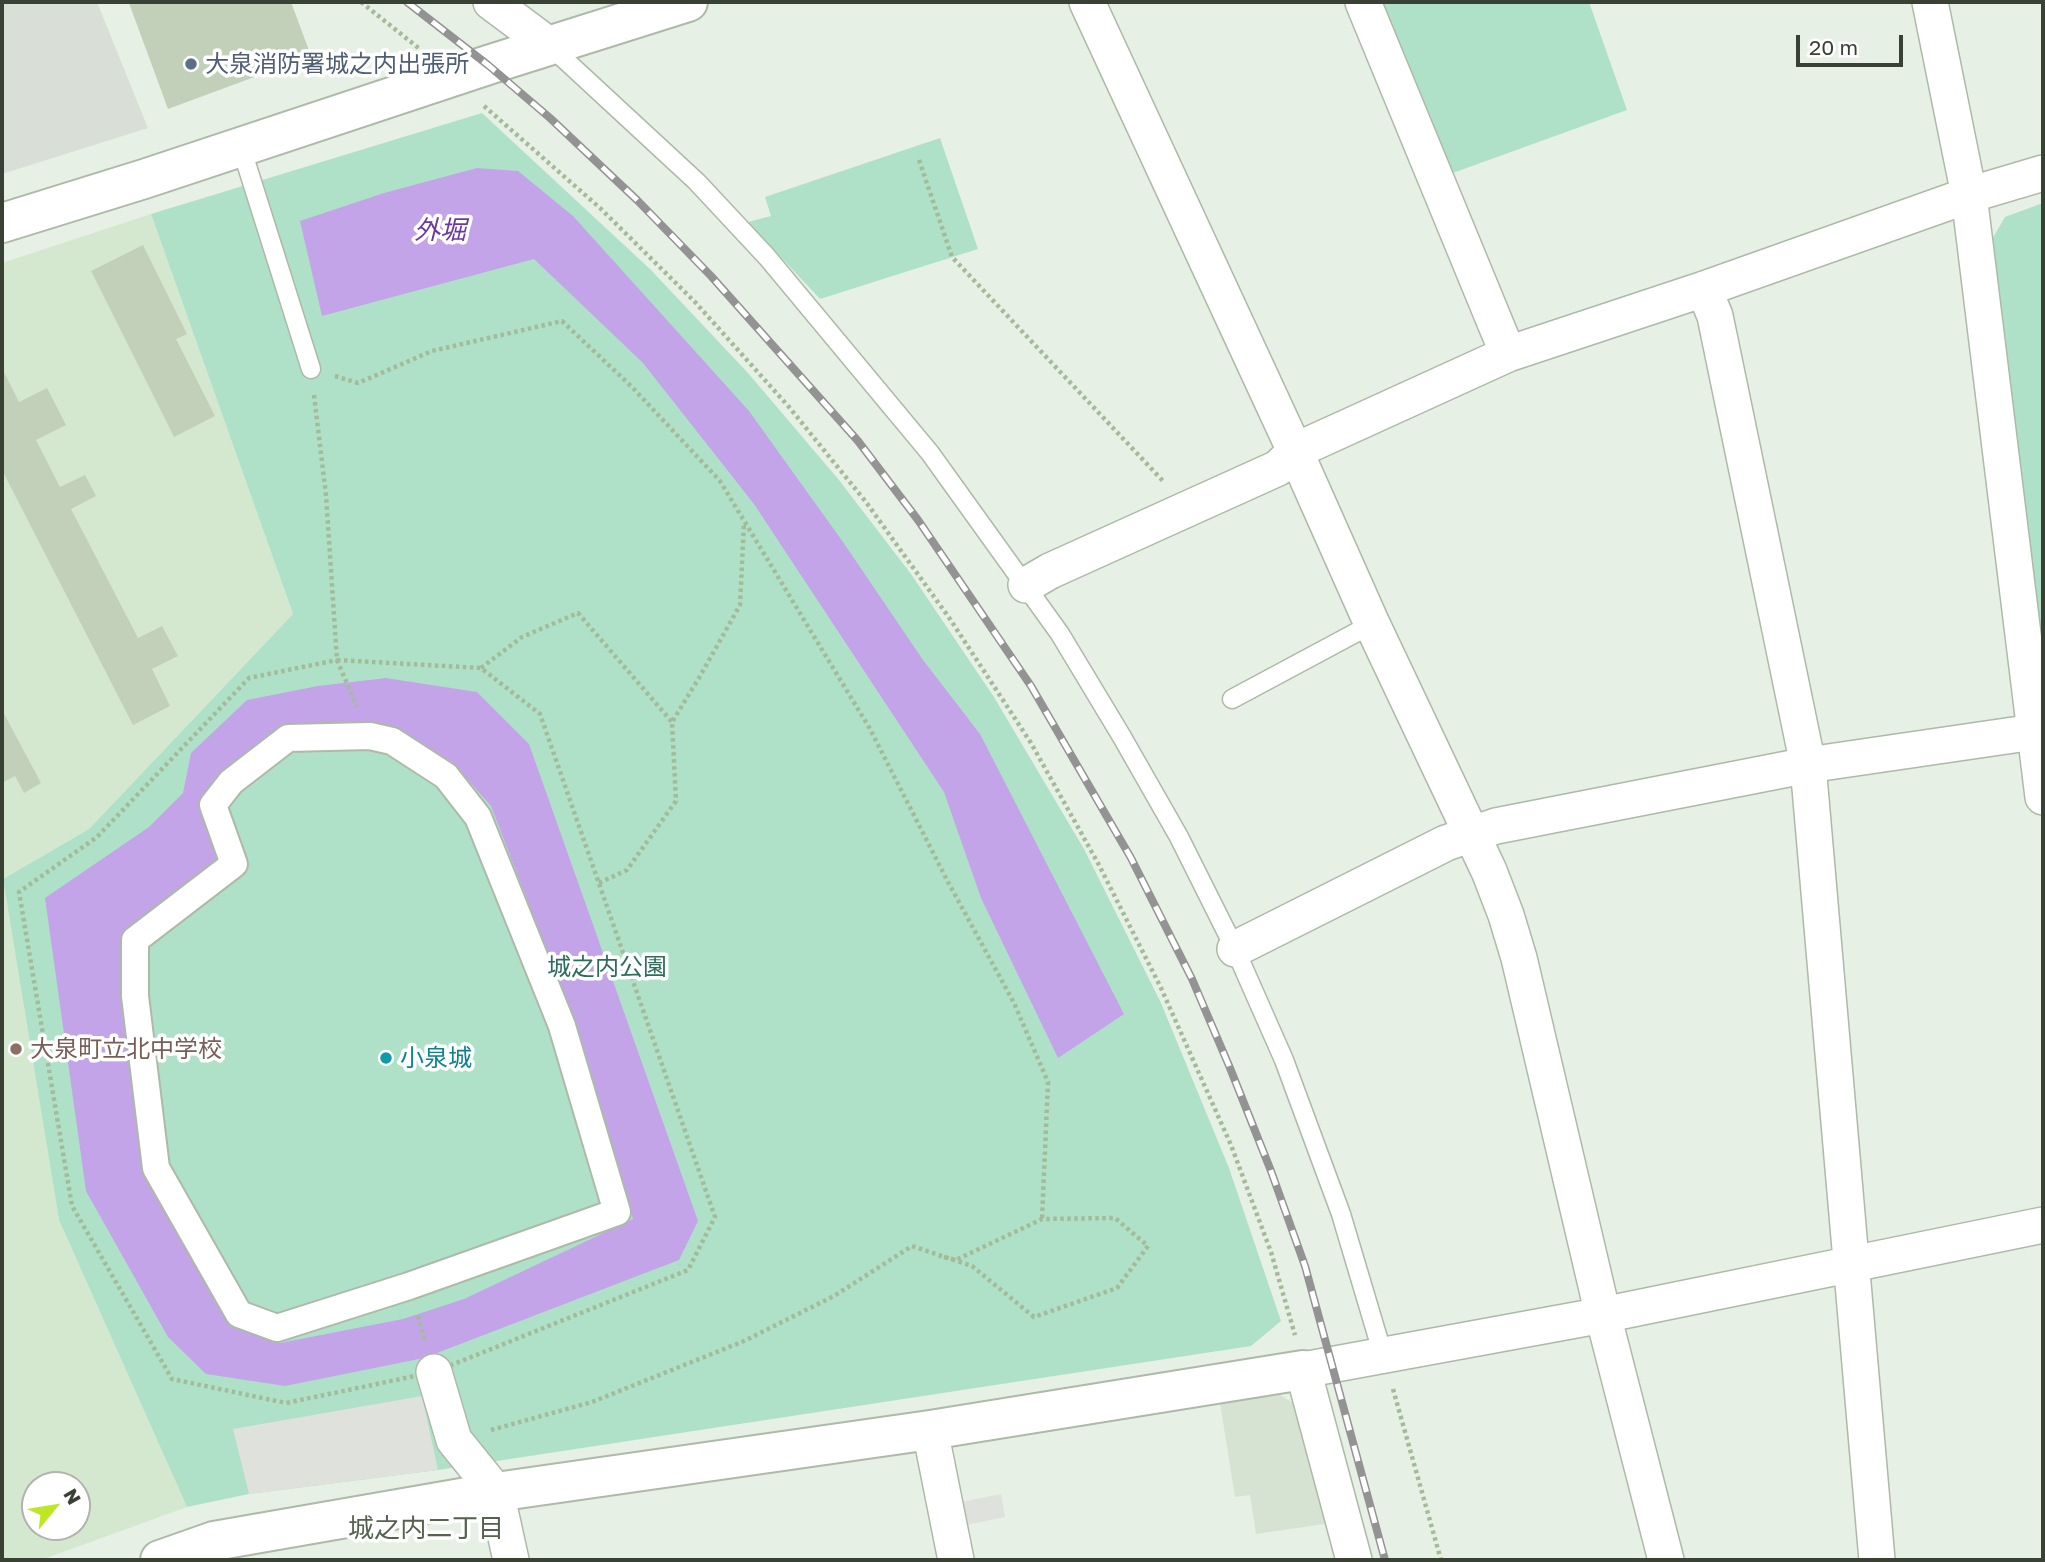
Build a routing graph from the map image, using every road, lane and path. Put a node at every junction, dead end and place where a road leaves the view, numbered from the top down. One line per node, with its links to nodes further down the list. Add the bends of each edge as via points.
1 (361, 2): 8 (path)
2 (491, 2): 7 (street)
3 (688, 2): 7 (street)
4 (1087, 2): 18 (street)
5 (1363, 2): 16 (street)
6 (1930, 2): 13 (street)
7 (550, 46): 10 (street); 21 (lane, via 697,182 767,257 930,453)
8 (426, 56)
9 (477, 100): 41 (path, via 600,208 695,302 866,502 950,619 1031,743 1161,988 1231,1145 1271,1252)
10 (241, 147): 14 (street); 17 (lane)
11 (919, 160): 19 (path, via 952,257 1163,481)
12 (2043, 173): 13 (street)
13 (1969, 195): 15 (street); 27 (street)
14 (2, 223)
15 (1704, 289): 16 (street); 29 (street, via 1715,316)
16 (1508, 354): 18 (street)
17 (311, 369): 20 (path, via 358,383 432,351 562,321 720,481); 23 (path, via 326,495)
18 (1295, 452): 19 (street, via 1278,468); 22 (street)
19 (1182, 512): 21 (street)
20 (744, 522): 26 (path, via 740,605); 34 (path, via 870,729 1014,1003 1048,1082)
21 (1026, 585): 33 (lane, via 1122,737)
22 (1372, 624): 25 (lane); 31 (street)
23 (337, 660): 24 (path); 28 (path); 42 (path, via 249,678 97,837 19,892 72,1206 172,1379 286,1402)
24 (481, 668): 26 (path, via 522,637 578,614); 32 (path, via 540,714)
25 (1232, 699)
26 (672, 722): 32 (path, via 676,802 627,870)
27 (2034, 732): 29 (street); 30 (street)
28 (370, 736): 38 (street, via 392,741 446,776 478,817 562,1026 617,1212); 38 (street, via 288,738 231,782 213,804 234,864 135,940 135,996 156,1168 239,1314 277,1328)
29 (1808, 765): 31 (street); 37 (street)
30 (2043, 797)
31 (1471, 833): 33 (street); 39 (street, via 1519,958)
32 (599, 883): 42 (path, via 715,1217 688,1270)
33 (1235, 949): 40 (lane, via 1284,1060 1341,1214)
34 (1042, 1219): 36 (path, via 956,1260); 44 (path, via 1115,1218 1148,1247 1117,1287 1034,1317 972,1266 912,1246 834,1296 744,1341 592,1402)
35 (2043, 1225): 37 (street)
36 (939, 1255)
37 (1853, 1264): 39 (street); 53 (street)
38 (409, 1286): 42 (path)
39 (1603, 1315): 40 (street); 52 (street)
40 (1384, 1355): 41 (street); 51 (path)
41 (1300, 1358): 43 (street); 50 (street)
42 (430, 1360): 44 (street)
43 (929, 1430): 45 (street); 49 (street)
44 (454, 1440): 45 (street)
45 (496, 1492): 46 (street); 48 (street)
46 (217, 1551): 47 (street)
47 (160, 1560)
48 (510, 1560)
49 (956, 1560)
50 (1354, 1560)
51 (1441, 1560)
52 (1667, 1560)
53 (1877, 1560)

